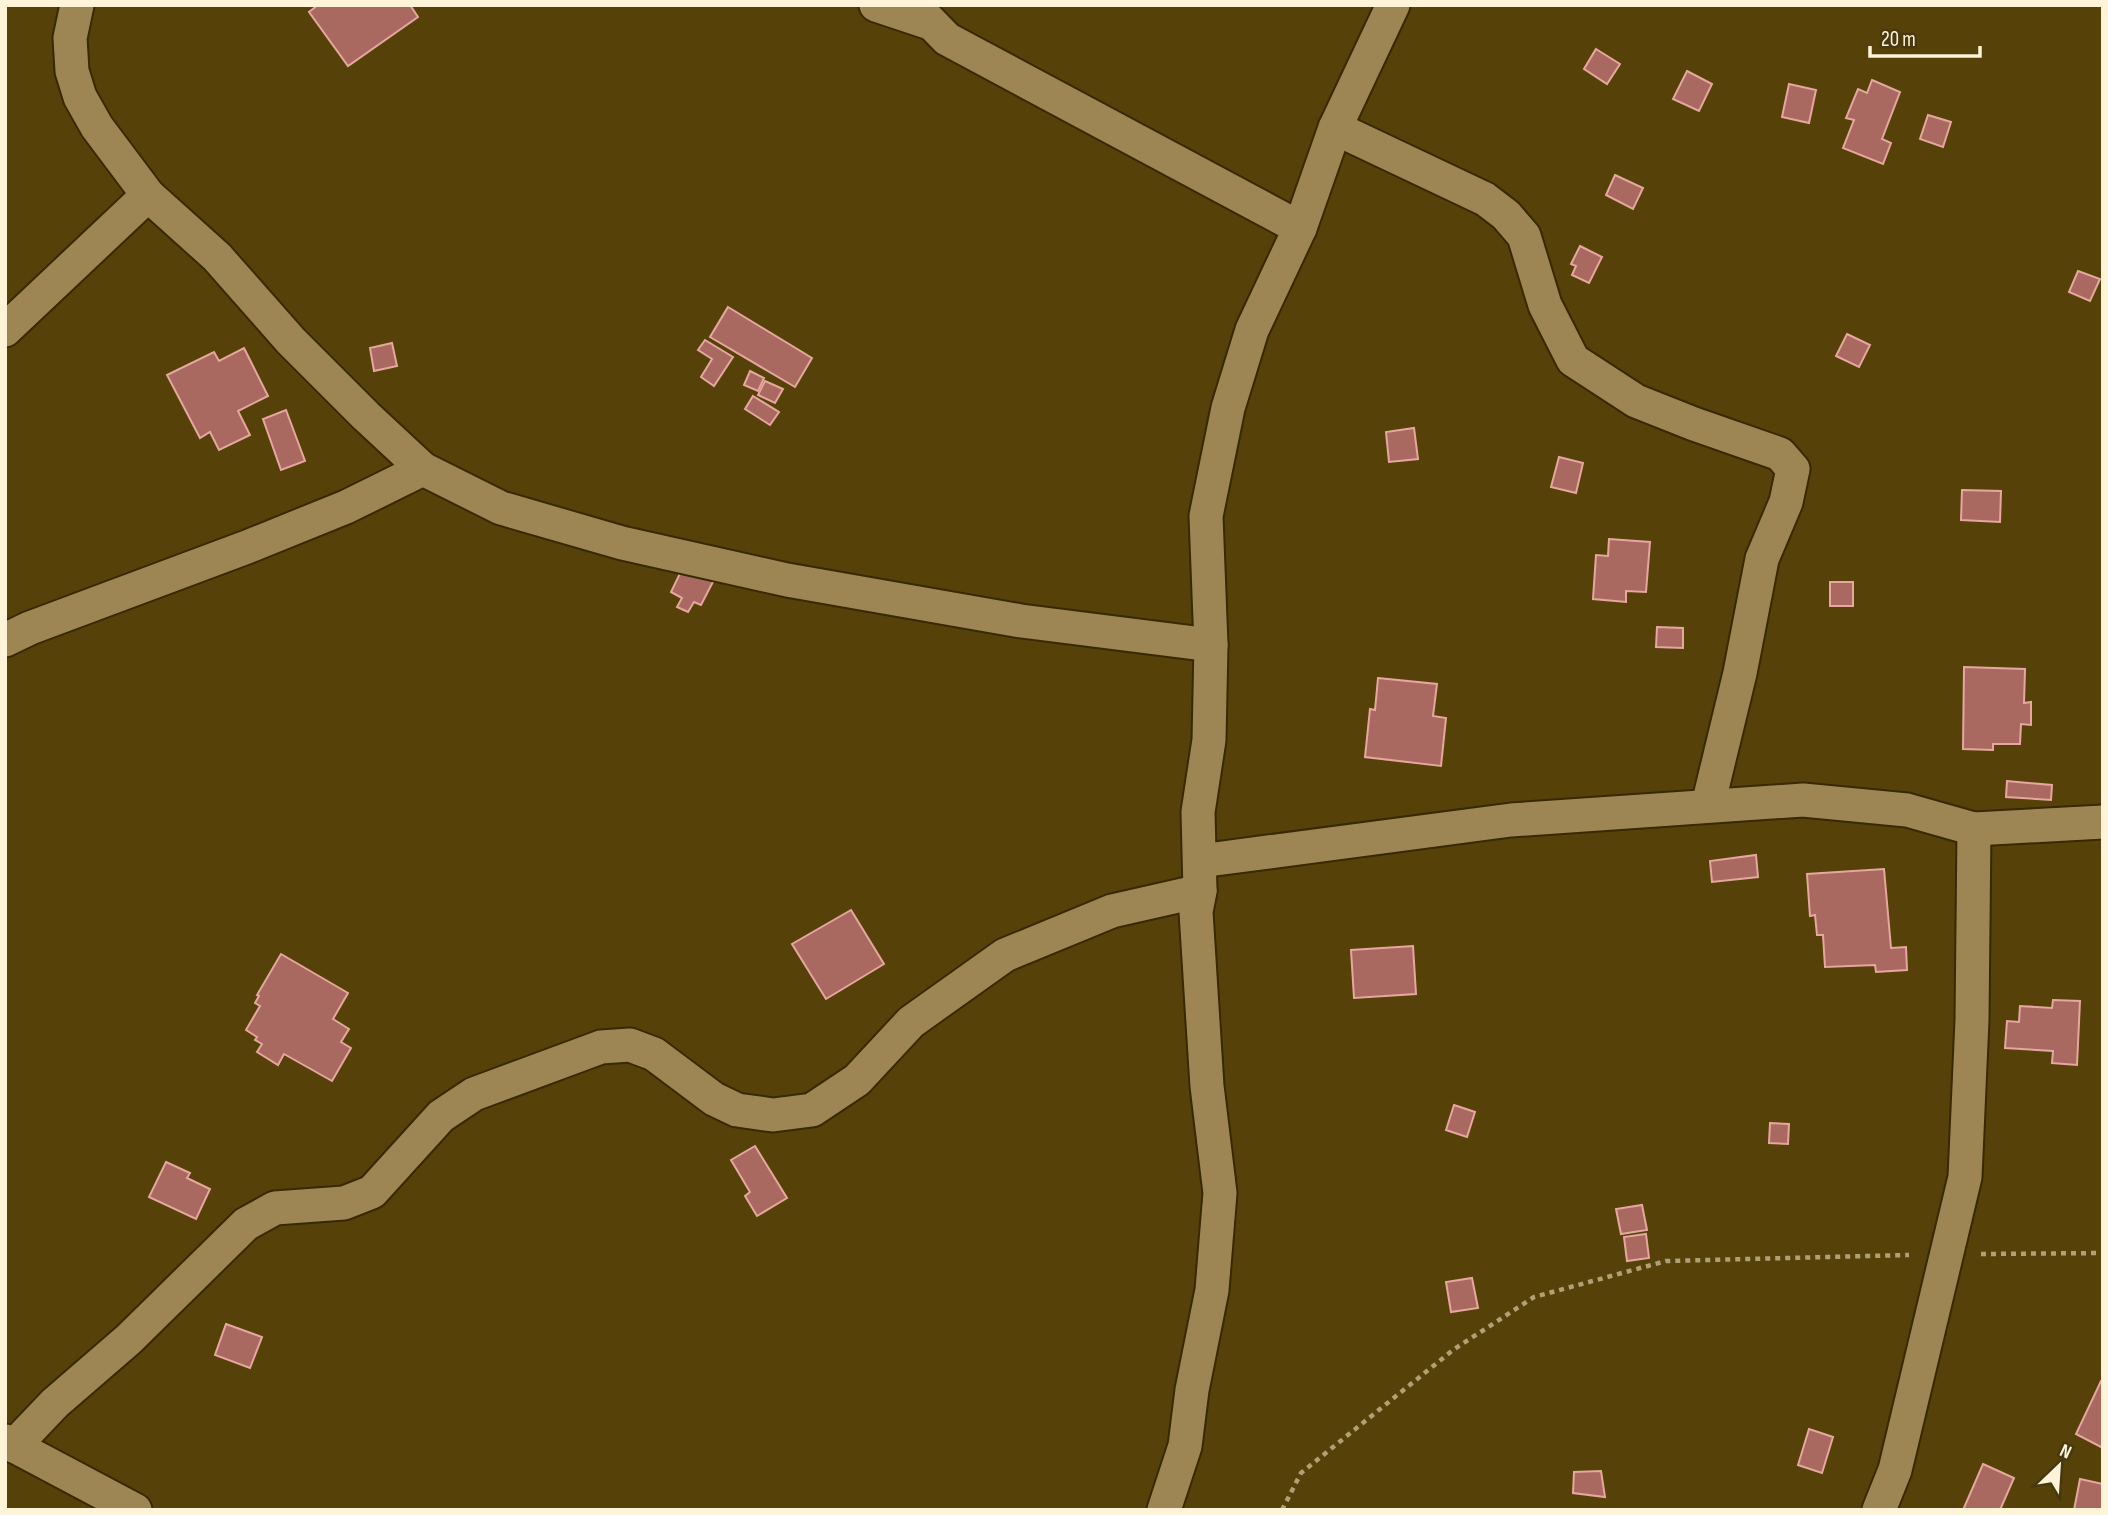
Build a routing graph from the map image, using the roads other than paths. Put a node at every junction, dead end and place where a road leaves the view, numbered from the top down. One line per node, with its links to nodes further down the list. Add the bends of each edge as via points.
1 (77, 5): 6 (street, via 70,38 72,71 80,97)
2 (876, 5): 4 (street)
3 (1393, 5): 5 (street)
4 (922, 14): 7 (street, via 947,38 999,68)
5 (1335, 128): 7 (street); 12 (street, via 1485,199 1506,215 1524,236 1545,305 1573,360 1582,368 1636,401 1780,454 1793,469 1786,502 1762,559)
6 (148, 195): 8 (street); 9 (street, via 217,257 291,341)
7 (1300, 228): 11 (street, via 1252,330 1228,408 1206,516)
8 (5, 330)
9 (424, 469): 10 (street, via 346,507); 11 (street, via 501,508 622,543 787,580 1021,621)
10 (5, 640)
11 (1211, 645): 15 (street, via 1209,740 1198,812)
12 (1708, 805): 14 (street, via 1803,800 1907,810); 15 (street, via 1511,820)
13 (2103, 822): 14 (street)
14 (1974, 829): 19 (street, via 1965,1177 1895,1470)
15 (1200, 876): 16 (street, via 1005,955 911,1022 857,1080 812,1110 773,1115 737,1110 714,1100 654,1054 630,1045 601,1047 474,1094 441,1116 372,1192 344,1203 275,1208 246,1224 129,1339); 18 (street, via 1196,912 1207,1086 1220,1193 1212,1290 1185,1446)
16 (10, 1443): 17 (street)
17 (135, 1510)
18 (1164, 1510)
19 (1879, 1510)

